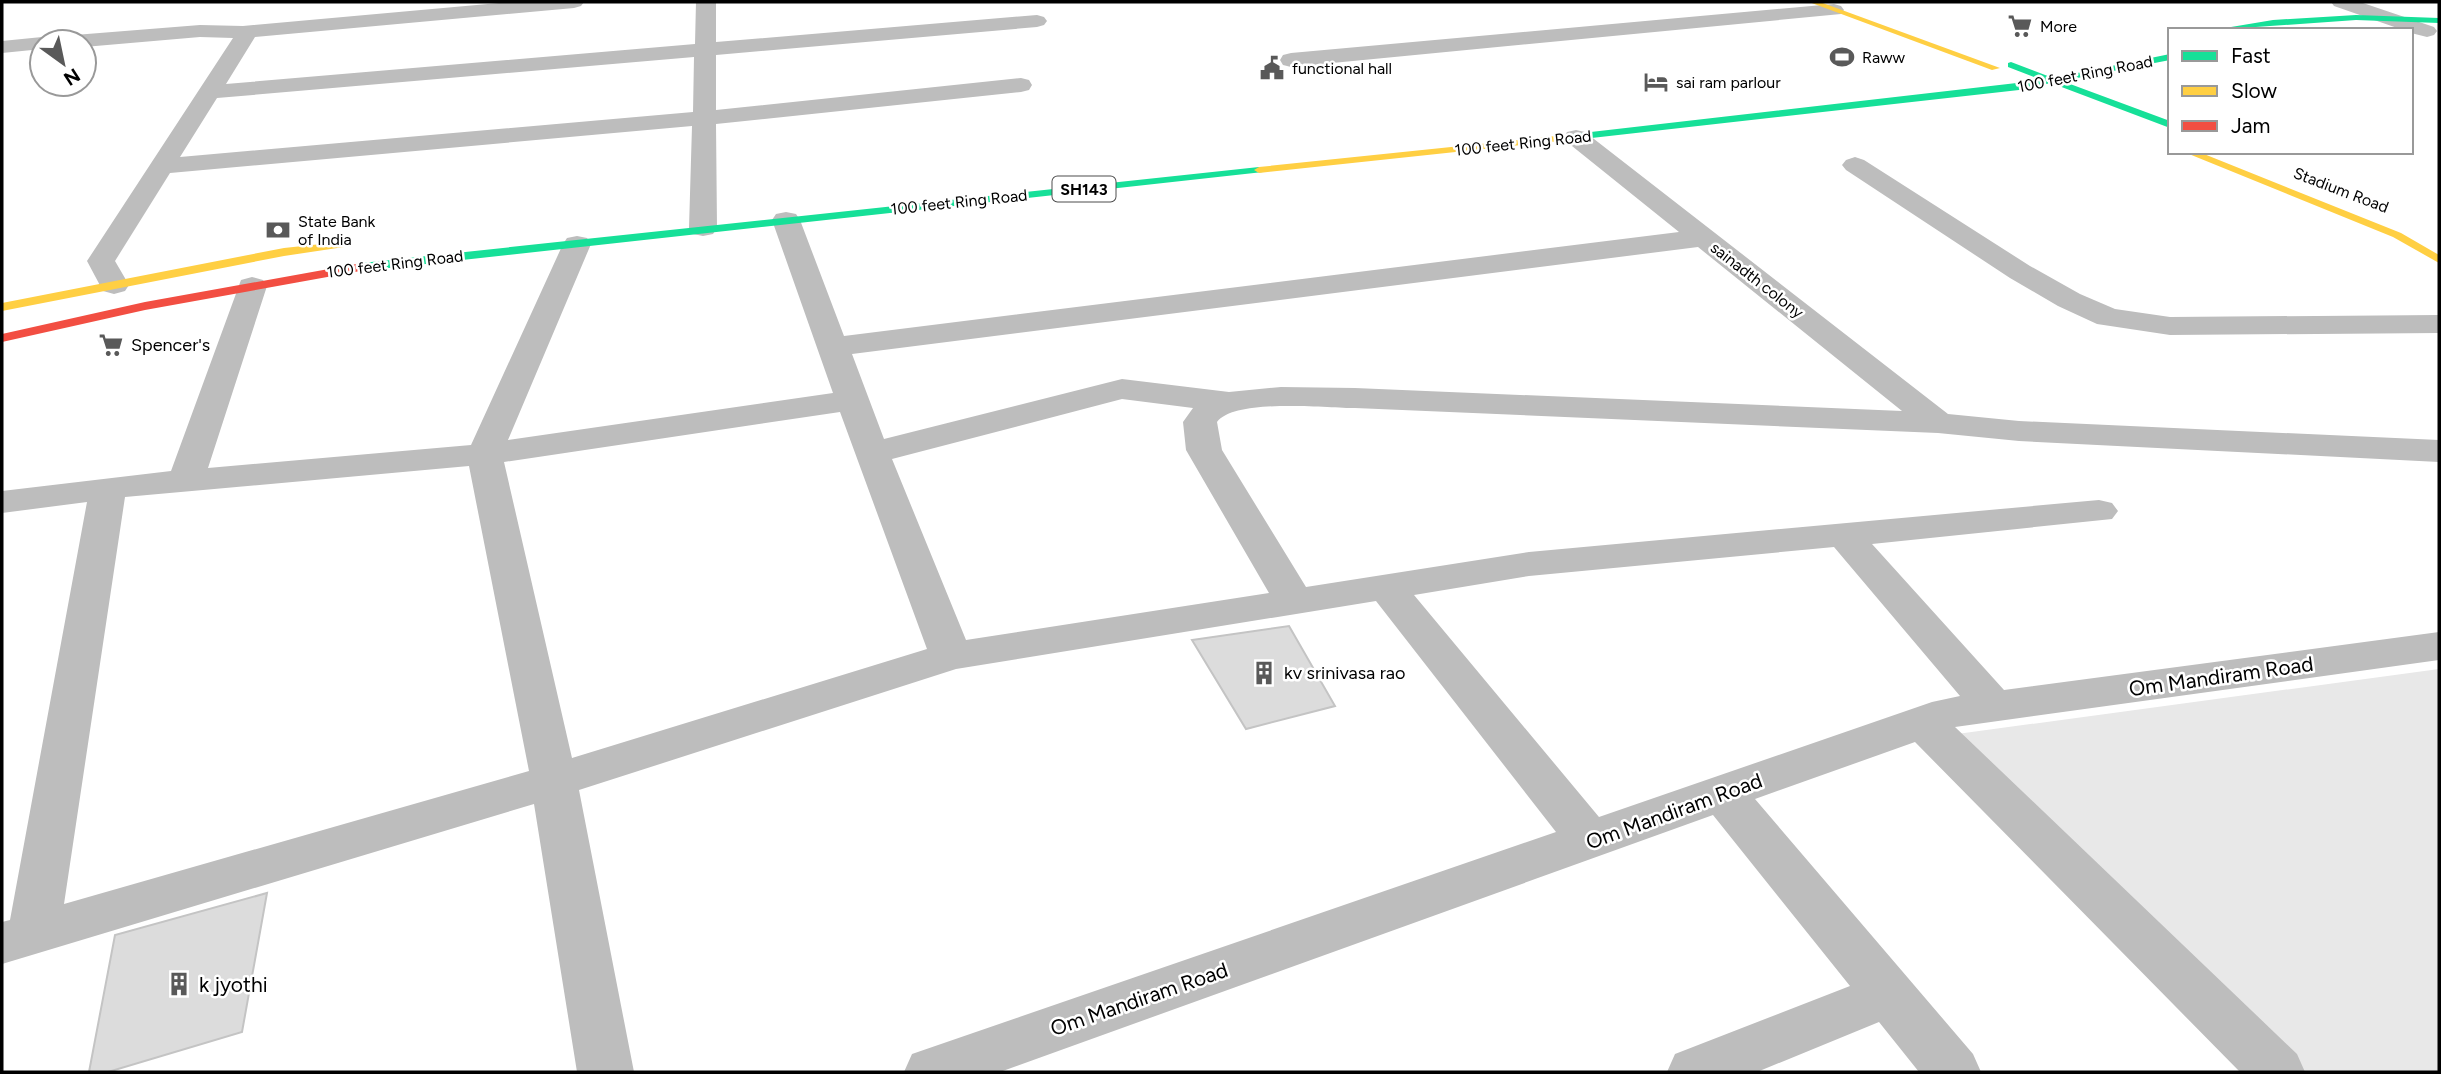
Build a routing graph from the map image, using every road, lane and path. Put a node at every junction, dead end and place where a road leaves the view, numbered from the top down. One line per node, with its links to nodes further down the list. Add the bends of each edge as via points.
1 (573, 2): 5 (street)
2 (706, 2): 16 (street)
3 (1813, 2): 6 (main road)
4 (2341, 2): 7 (street)
5 (462, 7): 12 (street)
6 (1834, 10): 18 (street); 21 (main road)
7 (2382, 14): 9 (main road, via 2321,15); 11 (street)
8 (1037, 21): 16 (street)
9 (2231, 28)
10 (2329, 28): 11 (main road, via 2372,24)
11 (2435, 29)
12 (243, 32): 13 (street); 25 (street, via 245,36)
13 (98, 39)
14 (28, 44): 15 (street)
15 (2, 47)
16 (705, 49): 25 (street); 27 (street)
17 (2168, 57): 22 (main road, 100 feet Ring Road / SH143)
18 (1291, 60)
19 (2038, 61): 20 (main road, 100 feet Ring Road)
20 (2011, 65): 21 (main road, 100 feet Ring Road); 22 (main road)
21 (1995, 68): 24 (main road, 100 feet Ring Road, via 1969,71)
22 (2053, 80): 24 (main road, 100 feet Ring Road / SH143); 28 (main road)
23 (1021, 85): 27 (street)
24 (2019, 87): 26 (main road); 29 (main road, 100 feet Ring Road / SH143)
25 (209, 92): 32 (street)
26 (2044, 97)
27 (704, 118): 32 (street); 33 (street)
28 (2168, 124)
29 (1576, 137): 34 (main road, 100 feet Ring Road / SH143); 35 (street, sainadth colony)
30 (2194, 154): 38 (main road, via 2385,230)
31 (1856, 164): 42 (street, via 2020,272 2108,317 2170,326)
32 (161, 166): 39 (street, via 101,261)
33 (702, 210): 34 (main road, 100 feet Ring Road / SH143); 37 (main road, 100 feet Ring Road / SH143)
34 (786, 220): 44 (street)
35 (1703, 238): 44 (street); 47 (street, sainadth colony)
36 (351, 244): 39 (main road, 100 feet Ring Road, via 284,252)
37 (577, 244): 40 (main road, 100 feet Ring Road / SH143, via 335,270); 50 (street)
38 (2439, 260)
39 (114, 285): 41 (main road, 100 feet Ring Road)
40 (252, 286): 43 (main road, 100 feet Ring Road / SH143); 51 (street)
41 (2, 307)
42 (2439, 324)
43 (2, 338)
44 (833, 347): 45 (street)
45 (853, 400): 49 (street); 50 (street)
46 (1229, 402): 47 (street, via 1356,398); 49 (street, via 1122,389); 57 (street, via 1208,410 1200,422 1204,450)
47 (1938, 423): 48 (street)
48 (2439, 452)
49 (872, 453): 59 (street)
50 (484, 454): 51 (street); 62 (street)
51 (186, 481): 52 (street)
52 (108, 488): 53 (street); 65 (street)
53 (2, 502)
54 (2099, 511): 55 (street)
55 (1843, 534): 56 (street, via 1530,564); 60 (street)
56 (1386, 586): 57 (street); 64 (street)
57 (1294, 601): 59 (street)
58 (2439, 646): 60 (street, Om Mandiram Road)
59 (951, 656): 62 (street)
60 (1994, 707): 61 (street, Om Mandiram Road, via 1948,713)
61 (1922, 722): 63 (street, Om Mandiram Road); 71 (street)
62 (554, 781): 65 (street); 67 (street)
63 (1723, 793): 64 (street, Om Mandiram Road); 66 (street)
64 (1590, 841): 68 (street, Om Mandiram Road)
65 (18, 938)
66 (1888, 994): 69 (street); 70 (street)
67 (606, 1072)
68 (932, 1072)
69 (1695, 1072)
70 (1953, 1072)
71 (2277, 1072)

